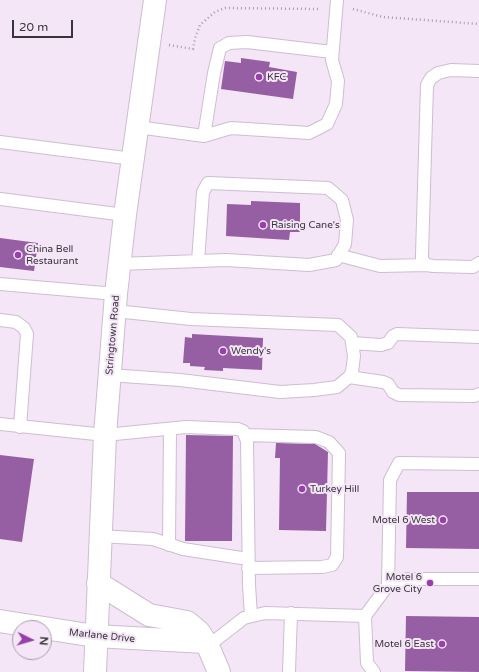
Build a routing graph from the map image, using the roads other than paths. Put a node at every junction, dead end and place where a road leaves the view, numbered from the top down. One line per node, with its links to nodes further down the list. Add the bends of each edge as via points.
1 (155, 0): 5 (main road, Stringtown Road)
2 (337, 4): 3 (lane)
3 (332, 52): 6 (lane, via 338,81 336,104 327,124 309,133 231,128); 6 (lane, via 247,42 228,43 220,48)
4 (479, 71): 15 (lane, via 451,70 438,73 427,85 422,260)
5 (137, 127): 6 (lane); 8 (main road, Stringtown Road)
6 (204, 136)
7 (0, 142): 8 (lane)
8 (133, 159): 10 (main road, Stringtown Road)
9 (0, 200): 10 (lane)
10 (125, 215): 14 (main road, Stringtown Road)
11 (338, 255): 12 (lane, via 336,260 309,265 226,260); 12 (lane, via 344,244 347,220 342,200 328,188 208,183 203,192); 15 (lane, via 380,266)
12 (198, 261): 14 (lane)
13 (479, 263): 15 (lane, via 474,267)
14 (119, 264): 17 (main road, Stringtown Road)
15 (427, 265)
16 (0, 284): 17 (lane)
17 (115, 302): 20 (lane, via 191,319 338,325 351,337); 21 (main road, Stringtown Road)
18 (0, 320): 25 (lane, via 16,322 27,334)
19 (479, 338): 20 (lane, via 397,334 388,343 381,345)
20 (352, 343): 22 (lane, via 354,356)
21 (109, 375): 22 (lane, via 180,380 280,392 337,387); 27 (main road, Stringtown Road)
22 (349, 377): 23 (lane, via 383,382 399,395)
23 (479, 394)
24 (0, 424): 25 (lane)
25 (20, 426): 27 (lane)
26 (170, 429): 27 (lane); 28 (lane, via 238,428); 31 (lane)
27 (105, 434): 30 (main road, Stringtown Road)
28 (245, 435): 32 (lane); 32 (lane, via 316,437 329,442 339,453 337,557 332,565 322,568)
29 (479, 464): 35 (lane, via 399,463 390,480)
30 (99, 536): 31 (lane, via 153,539); 34 (main road, Stringtown Road)
31 (169, 545): 32 (lane)
32 (248, 564): 37 (lane)
33 (479, 579): 35 (lane, via 407,579)
34 (98, 583): 40 (main road, Stringtown Road); 41 (main road, via 149,615 187,622 199,632)
35 (388, 585): 38 (lane)
36 (291, 613): 37 (lane); 38 (lane); 44 (lane)
37 (251, 616): 41 (lane)
38 (365, 616): 45 (lane, via 367,663)
39 (0, 621): 40 (main road, Marlane Drive)
40 (95, 636): 41 (main road, Marlane Drive); 42 (main road, Stringtown Road)
41 (206, 644): 43 (main road)
42 (95, 672)
43 (219, 672)
44 (289, 672)
45 (374, 672)

